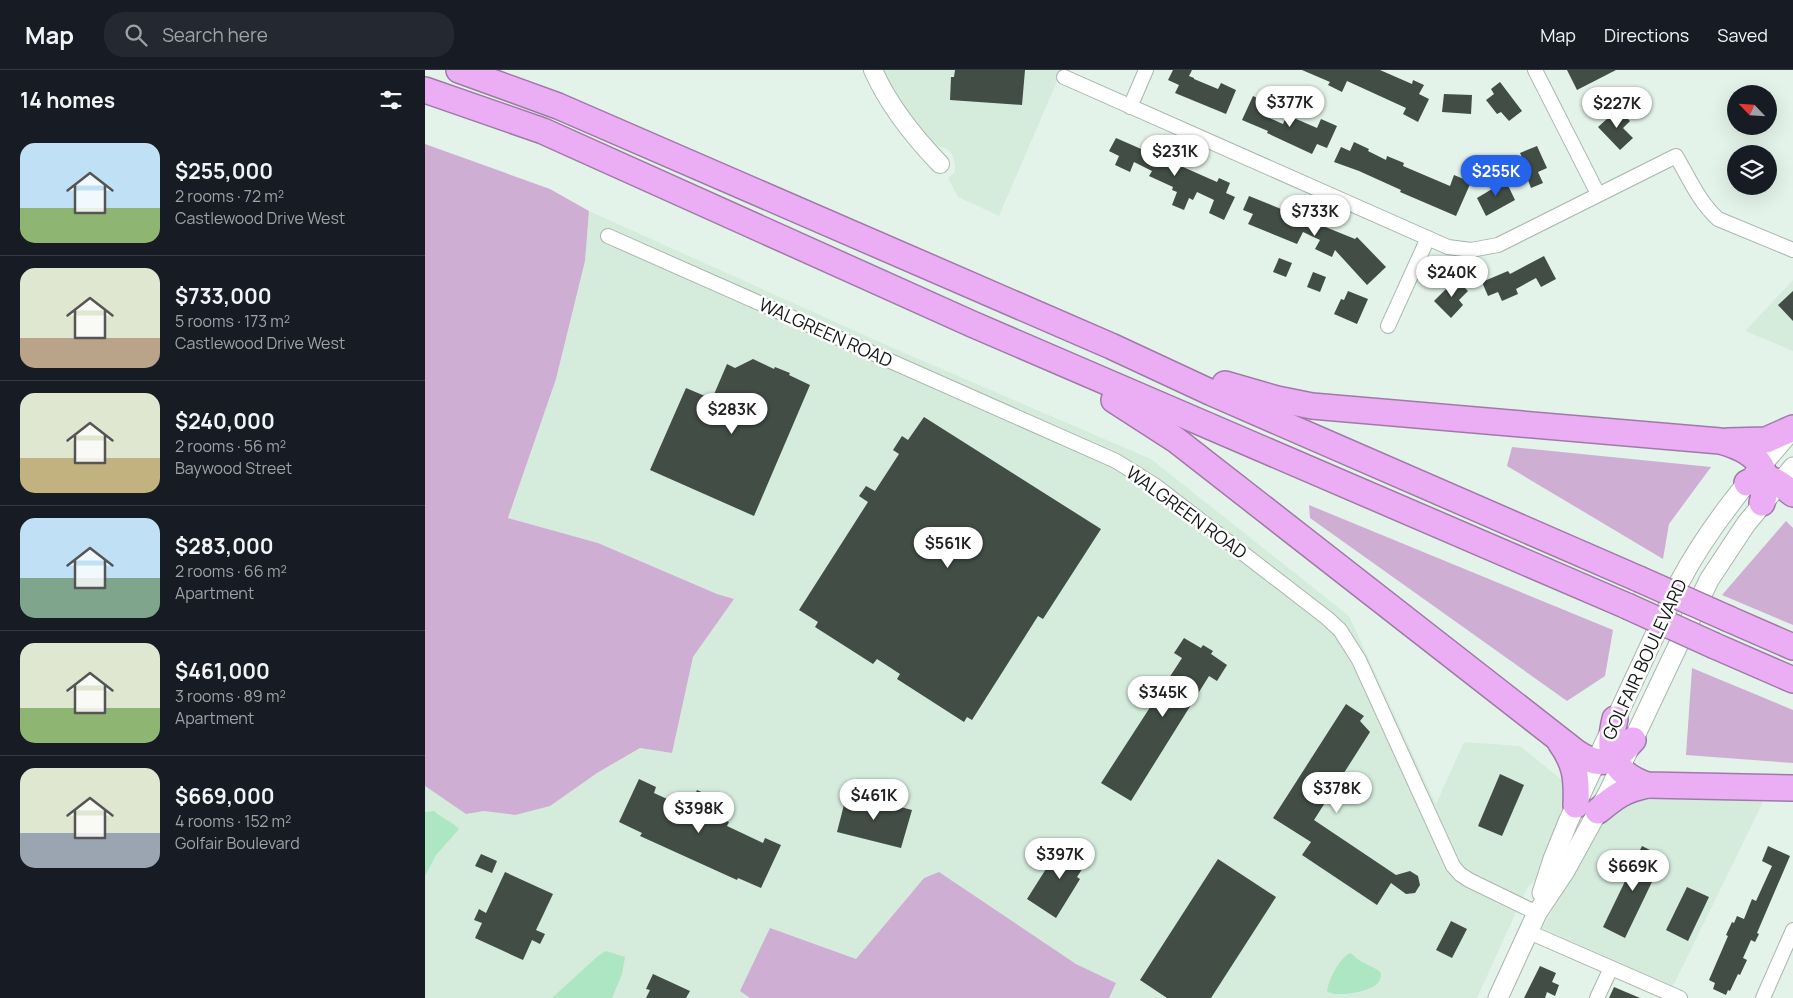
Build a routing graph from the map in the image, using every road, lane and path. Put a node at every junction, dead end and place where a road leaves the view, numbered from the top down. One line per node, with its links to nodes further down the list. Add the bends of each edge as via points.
1 (459, 70): 15 (highway, via 558,106)
2 (873, 70): 8 (street, via 890,103)
3 (1146, 70): 7 (street)
4 (1535, 70): 9 (street)
5 (1064, 77): 7 (street)
6 (425, 90): 13 (highway, via 543,131)
7 (1130, 107): 11 (street)
8 (940, 164)
9 (1598, 194): 11 (street, via 1498,245 1460,249); 12 (street, via 1676,156 1701,200 1718,219)
10 (608, 236): 29 (street, WALGREEN ROAD, via 1116,461 1157,486 1340,630 1359,660 1453,866 1469,880)
11 (1428, 238): 14 (street)
12 (1793, 250)
13 (972, 324): 21 (highway, bridge); 23 (highway, via 1122,404 1177,440)
14 (1389, 326)
15 (1111, 346): 17 (highway, via 1251,392 1312,406); 20 (highway, bridge)
16 (1793, 429): 17 (highway, via 1759,441); 18 (main road, GOLFAIR BOULEVARD)
17 (1720, 441): 18 (highway, via 1749,452)
18 (1773, 478): 19 (highway); 22 (main road, GOLFAIR BOULEVARD, via 1716,522 1689,563)
19 (1762, 503): 24 (main road, GOLFAIR BOULEVARD, via 1709,580)
20 (1793, 647)
21 (1793, 680)
22 (1615, 719): 25 (highway)
23 (1559, 740): 25 (highway, via 1585,758); 28 (highway, via 1574,766)
24 (1633, 740): 25 (highway)
25 (1610, 763): 26 (highway); 28 (main road, GOLFAIR BOULEVARD); 28 (main road, GOLFAIR BOULEVARD)
26 (1647, 785): 27 (highway); 28 (highway, via 1628,789)
27 (1793, 788)
28 (1587, 808): 29 (main road, GOLFAIR BOULEVARD)
29 (1537, 913): 31 (main road, GOLFAIR BOULEVARD)
30 (1793, 930): 36 (street)
31 (1529, 932): 32 (street); 33 (main road, GOLFAIR BOULEVARD)
32 (1611, 968): 34 (street); 35 (street)
33 (1498, 998)
34 (1597, 998)
35 (1680, 998)
36 (1763, 998)

